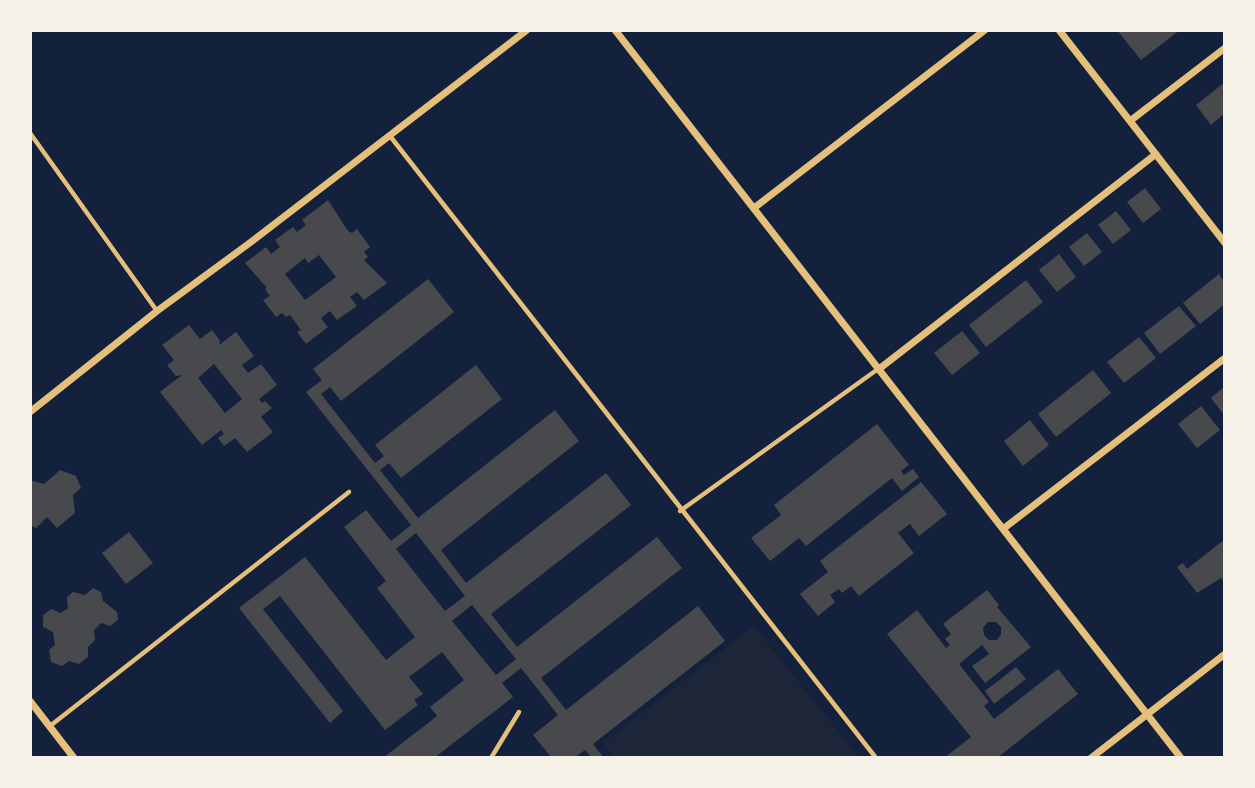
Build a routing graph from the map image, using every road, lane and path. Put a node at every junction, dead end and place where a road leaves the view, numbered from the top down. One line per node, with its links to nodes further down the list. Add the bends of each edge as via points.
1 (527, 30): 8 (street)
2 (615, 30): 10 (street)
3 (985, 30): 10 (street)
4 (1059, 30): 6 (street)
5 (1225, 48): 6 (street)
6 (1130, 121): 9 (street)
7 (30, 133): 12 (lane)
8 (390, 135): 12 (street); 17 (lane)
9 (1156, 155): 11 (street); 14 (street)
10 (754, 208): 14 (street)
11 (1224, 240)
12 (157, 311): 15 (street)
13 (1225, 358): 18 (street)
14 (879, 369): 17 (lane); 18 (street)
15 (30, 412)
16 (349, 492): 23 (lane)
17 (680, 511): 26 (lane)
18 (1003, 529): 22 (street)
19 (1225, 654): 22 (street)
20 (30, 701): 23 (street)
21 (519, 712): 25 (lane)
22 (1147, 715): 27 (street); 28 (street)
23 (50, 727): 24 (street)
24 (74, 758)
25 (491, 758)
26 (876, 758)
27 (1091, 758)
28 (1181, 758)

